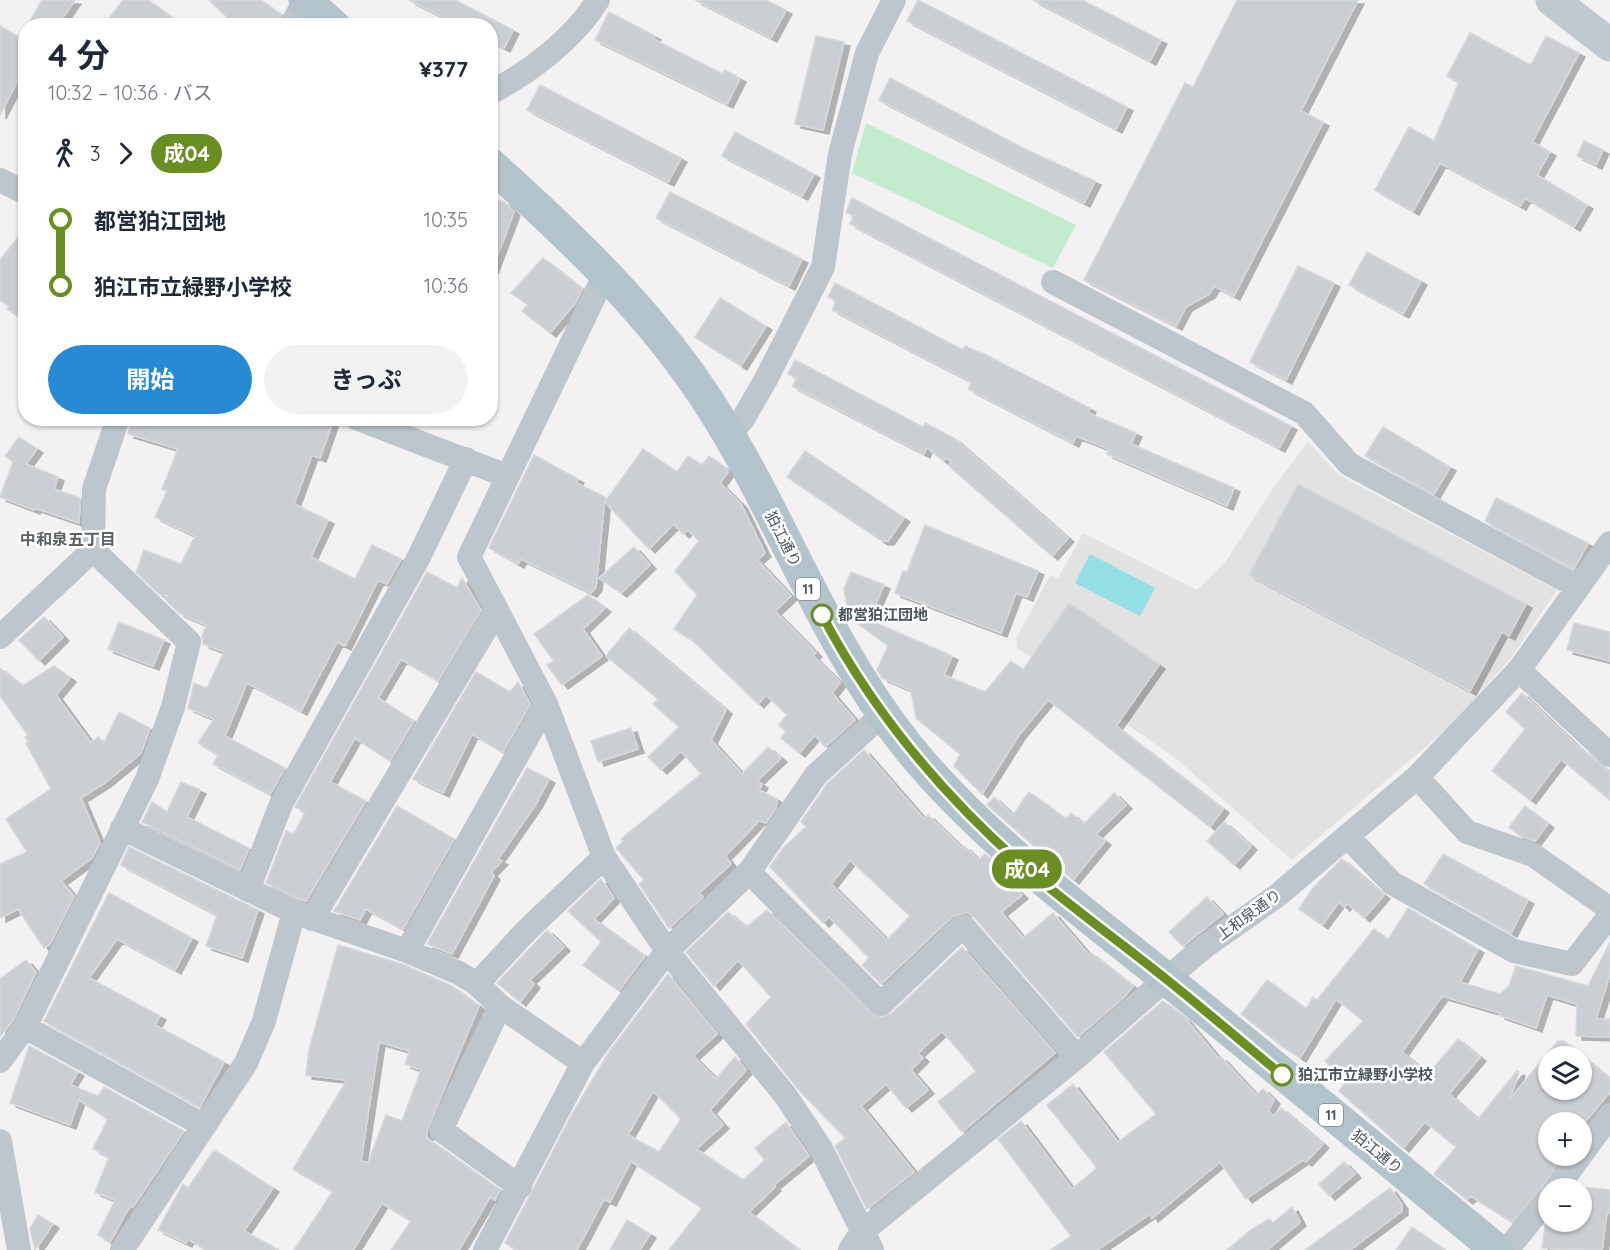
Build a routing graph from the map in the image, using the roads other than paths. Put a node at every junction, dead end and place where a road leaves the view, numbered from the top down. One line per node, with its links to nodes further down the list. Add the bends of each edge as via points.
1 (305, 0): 5 (street); 6 (main road)
2 (598, 0): 8 (street, via 549,53)
3 (894, 0): 16 (street, via 867,53 840,154 823,267 765,381)
4 (1552, 0): 7 (street)
5 (295, 18)
6 (325, 18)
7 (1610, 45)
8 (498, 88)
9 (498, 172): 12 (main road, 狛江通り / 11)
10 (0, 180): 11 (street)
11 (18, 189)
12 (605, 274): 16 (main road, 狛江通り / 11, via 694,380); 18 (street)
13 (1053, 282): 21 (street, via 1304,413 1349,464)
14 (115, 426): 20 (street, via 94,489)
15 (377, 426): 17 (street)
16 (729, 435): 26 (main road, 狛江通り / 11, via 840,648)
17 (466, 459): 18 (street); 33 (street, via 419,557 281,804)
18 (507, 476): 22 (street, via 469,557)
19 (1610, 543): 21 (street, 上和泉通り)
20 (93, 550): 23 (street); 29 (street, via 189,642 173,707 147,780)
21 (1578, 587): 24 (street, 上和泉通り)
22 (497, 610): 25 (street); 36 (street)
23 (0, 637)
24 (1519, 670): 27 (street); 28 (street, 上和泉通り)
25 (546, 704): 31 (street); 37 (street)
26 (883, 714): 32 (street, via 816,775); 39 (main road, 狛江通り / 11, via 939,783 1001,846)
27 (1610, 755)
28 (1417, 777): 30 (street, 上和泉通り); 34 (street, via 1467,832 1533,855)
29 (122, 828): 33 (street); 42 (street)
30 (1347, 836): 35 (street, via 1392,883 1514,951 1572,964); 39 (street, 上和泉通り, via 1278,895)
31 (604, 857): 38 (street); 40 (street)
32 (749, 872): 38 (street); 43 (street, via 881,1004 963,926)
33 (248, 890): 36 (street)
34 (1610, 909)
35 (1610, 915)
36 (303, 916): 37 (street); 47 (street, via 246,1063)
37 (407, 951): 40 (street)
38 (667, 951): 45 (street); 52 (street, via 785,1095 820,1147)
39 (1166, 979): 43 (street, 上和泉通り); 56 (main road, 狛江通り / 11)
40 (477, 984): 41 (street)
41 (500, 1006): 45 (street); 50 (street, via 441,1130)
42 (25, 1027): 44 (street); 47 (street)
43 (1077, 1057): 52 (street, 上和泉通り)
44 (0, 1061)
45 (583, 1063): 50 (street)
46 (1610, 1115): 49 (street)
47 (203, 1125): 54 (street)
48 (0, 1141): 53 (street)
49 (1564, 1178)
50 (520, 1186): 55 (street)
51 (1538, 1211): 57 (street)
52 (861, 1244)
53 (19, 1250)
54 (122, 1250)
55 (485, 1250)
56 (1497, 1250)
57 (1507, 1250)

